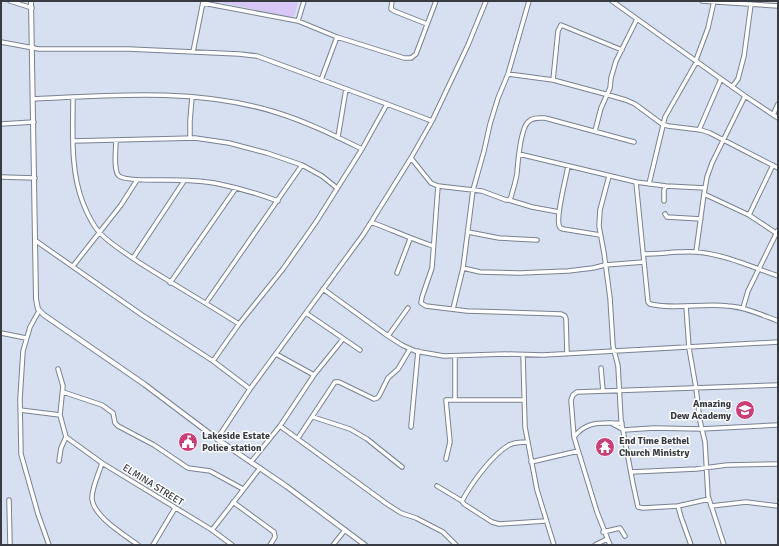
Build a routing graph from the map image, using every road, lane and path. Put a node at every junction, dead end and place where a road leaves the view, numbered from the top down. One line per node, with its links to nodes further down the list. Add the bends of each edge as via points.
1 (10, 1): 16 (street)
2 (32, 1): 16 (street)
3 (304, 1): 18 (street)
4 (392, 1): 19 (street, via 394,11)
5 (436, 1): 19 (street)
6 (486, 1): 41 (street)
7 (529, 1): 26 (street)
8 (612, 1): 17 (street)
9 (702, 1): 10 (street)
10 (714, 1): 11 (street); 25 (street)
11 (721, 1): 14 (street)
12 (203, 2): 18 (street); 24 (street)
13 (764, 3): 14 (street); 15 (street)
14 (751, 4): 30 (street, via 744,56 738,79)
15 (778, 6)
16 (32, 8): 22 (street)
17 (638, 19): 23 (street); 25 (street)
18 (298, 22): 20 (street)
19 (427, 24): 20 (street, via 416,54 411,58)
20 (337, 37): 28 (street)
21 (1, 42): 22 (street)
22 (32, 48): 24 (street); 36 (street)
23 (622, 50): 29 (street, via 562,25 558,31); 32 (street, via 616,61)
24 (193, 52): 28 (street, via 257,56)
25 (697, 60): 27 (street); 44 (street)
26 (508, 74): 29 (street); 72 (street, via 490,124)
27 (721, 79): 30 (street); 45 (street)
28 (321, 80): 31 (street)
29 (552, 80): 32 (street)
30 (732, 87): 33 (street)
31 (346, 89): 37 (street); 47 (street)
32 (607, 95): 44 (street, via 635,104); 46 (street)
33 (745, 96): 39 (street); 50 (street)
34 (73, 97): 35 (street); 36 (street); 51 (street)
35 (192, 97): 47 (street, via 238,102 310,124); 48 (street)
36 (33, 99): 42 (street)
37 (387, 104): 41 (street); 53 (street)
38 (778, 104): 39 (street)
39 (774, 115): 40 (street)
40 (778, 118)
41 (432, 121): 55 (street)
42 (34, 122): 43 (street); 62 (street)
43 (1, 124)
44 (662, 124): 45 (street); 66 (street)
45 (699, 130): 50 (street)
46 (595, 131): 52 (street); 54 (street, via 546,118 535,118 526,125)
47 (338, 137): 53 (street)
48 (190, 138): 49 (street); 56 (street, via 229,143)
49 (116, 140): 51 (street); 63 (street, via 115,161 118,175)
50 (724, 140): 57 (street); 71 (street, via 712,164)
51 (73, 141): 83 (street, via 75,169 83,202)
52 (634, 142)
53 (362, 149): 70 (street)
54 (519, 154): 58 (street); 74 (street, via 514,186)
55 (411, 158): 67 (street, via 431,183); 81 (street)
56 (302, 165): 70 (street); 75 (street)
57 (773, 165): 59 (street); 79 (street)
58 (568, 166): 60 (street); 77 (street)
59 (778, 168)
60 (608, 176): 65 (street); 85 (street, via 600,210)
61 (1, 177): 62 (street)
62 (34, 178): 88 (street)
63 (137, 180): 64 (street); 83 (street)
64 (184, 180): 69 (street, via 218,183); 92 (street)
65 (636, 182): 66 (street); 91 (street)
66 (649, 184): 68 (street)
67 (438, 186): 72 (street); 89 (street)
68 (666, 186): 71 (street); 76 (street)
69 (236, 188): 75 (street); 100 (street)
70 (337, 188): 110 (street, via 283,269)
71 (705, 188): 73 (street)
72 (473, 190): 74 (street); 84 (street)
73 (704, 194): 79 (street); 80 (street)
74 (508, 200): 77 (street)
75 (278, 201): 102 (street)
76 (664, 201)
77 (560, 212): 85 (street, via 560,228)
78 (665, 214): 80 (street, via 667,217)
79 (748, 215): 82 (street)
80 (701, 219): 90 (street)
81 (371, 222): 86 (street); 101 (street)
82 (777, 231): 97 (street)
83 (99, 232): 92 (street); 95 (street)
84 (468, 232): 87 (street, via 499,238); 96 (street)
85 (600, 235): 94 (street)
86 (410, 239): 89 (street); 98 (street)
87 (537, 240)
88 (36, 241): 95 (street); 107 (street, via 36,299)
89 (433, 246): 105 (street, via 432,268 421,303 426,306)
90 (696, 252): 91 (street); 97 (street)
91 (644, 254): 93 (street)
92 (133, 258): 100 (street)
93 (644, 262): 94 (street); 103 (street, via 648,302)
94 (605, 265): 96 (street, via 568,271 532,272 480,272); 120 (street)
95 (73, 266): 125 (street)
96 (463, 268): 105 (street)
97 (759, 269): 99 (street); 106 (street)
98 (397, 273)
99 (778, 276)
100 (170, 283): 102 (street)
101 (323, 289): 108 (street); 112 (street)
102 (206, 303): 110 (street)
103 (686, 306): 106 (street, via 719,305); 116 (street)
104 (408, 308): 112 (street)
105 (454, 308): 123 (street, via 467,311 561,314 566,319)
106 (743, 308): 109 (street)
107 (39, 311): 113 (street); 150 (street, via 144,384)
108 (306, 313): 114 (street); 121 (street)
109 (778, 321)
110 (239, 324): 125 (street)
111 (1, 333): 113 (street)
112 (388, 336): 117 (street)
113 (26, 338): 137 (street)
114 (343, 339): 118 (street); 128 (street)
115 (778, 342): 116 (street, via 703,345)
116 (689, 348): 120 (street); 130 (street)
117 (410, 349): 119 (street); 139 (street, via 398,369 388,378 378,398 337,381)
118 (360, 350)
119 (418, 351): 124 (street); 144 (street)
120 (614, 351): 123 (street); 133 (street)
121 (276, 354): 128 (street); 131 (street)
122 (523, 354): 123 (street); 124 (street); 136 (street)
123 (566, 354)
124 (455, 356): 135 (street)
125 (213, 361): 131 (street)
126 (601, 368): 132 (street)
127 (58, 369): 134 (street)
128 (314, 375): 143 (street)
129 (778, 385): 130 (street)
130 (696, 388): 133 (street); 145 (street)
131 (250, 389): 150 (street)
132 (603, 391): 133 (street); 147 (street, via 577,392 573,395 571,400)
133 (620, 391): 140 (street)
134 (63, 392): 138 (street); 164 (street, via 102,405 113,413 118,426 188,468 210,470)
135 (455, 400): 136 (street); 153 (street, via 445,402 450,442)
136 (524, 400): 151 (street)
137 (20, 410): 138 (street); 180 (street, via 21,454)
138 (60, 415): 148 (street)
139 (313, 417): 149 (street); 159 (street, via 350,429)
140 (622, 423): 141 (street); 146 (street)
141 (611, 424): 146 (street); 147 (street, via 589,424)
142 (778, 425): 145 (street)
143 (280, 426): 149 (street); 155 (street)
144 (411, 427)
145 (701, 429): 146 (street); 161 (street)
146 (624, 430): 162 (street)
147 (574, 436): 152 (street)
148 (66, 437): 154 (street); 157 (street, ELMINA STREET)
149 (298, 438): 187 (street, via 387,504 442,532)
150 (217, 439): 155 (street)
151 (528, 442): 156 (street); 167 (street, via 509,445 491,460)
152 (578, 451): 156 (street); 176 (street)
153 (446, 459)
154 (59, 461)
155 (252, 462): 160 (street)
156 (532, 462): 173 (street, via 536,490)
157 (102, 463): 172 (street, ELMINA STREET); 181 (street, via 92,494 94,505 102,517)
158 (778, 464): 161 (street)
159 (402, 467)
160 (260, 468): 164 (street); 175 (street)
161 (706, 468): 162 (street); 165 (street)
162 (631, 472): 169 (street, via 640,508)
163 (437, 486): 167 (street)
164 (243, 489): 168 (street)
165 (709, 499): 169 (street); 170 (street)
166 (9, 500): 179 (street)
167 (462, 501): 173 (street, via 492,522 508,524)
168 (233, 502): 174 (street); 184 (street, via 274,532 276,537)
169 (678, 506): 191 (street)
170 (711, 506): 171 (street, via 746,502); 192 (street)
171 (778, 506)
172 (175, 508): 174 (street, ELMINA STREET); 182 (street)
173 (545, 521): 188 (street)
174 (212, 530): 183 (street, ELMINA STREET)
175 (345, 530): 185 (street); 186 (street)
176 (604, 532): 177 (street, via 620,528); 178 (street)
177 (625, 536)
178 (607, 539): 189 (street); 190 (street)
179 (10, 545)
180 (49, 545)
181 (138, 545)
182 (153, 545)
183 (232, 545)
184 (270, 545)
185 (333, 545)
186 (366, 545)
187 (456, 545)
188 (554, 545)
189 (595, 545)
190 (610, 545)
191 (691, 545)
192 (724, 545)

